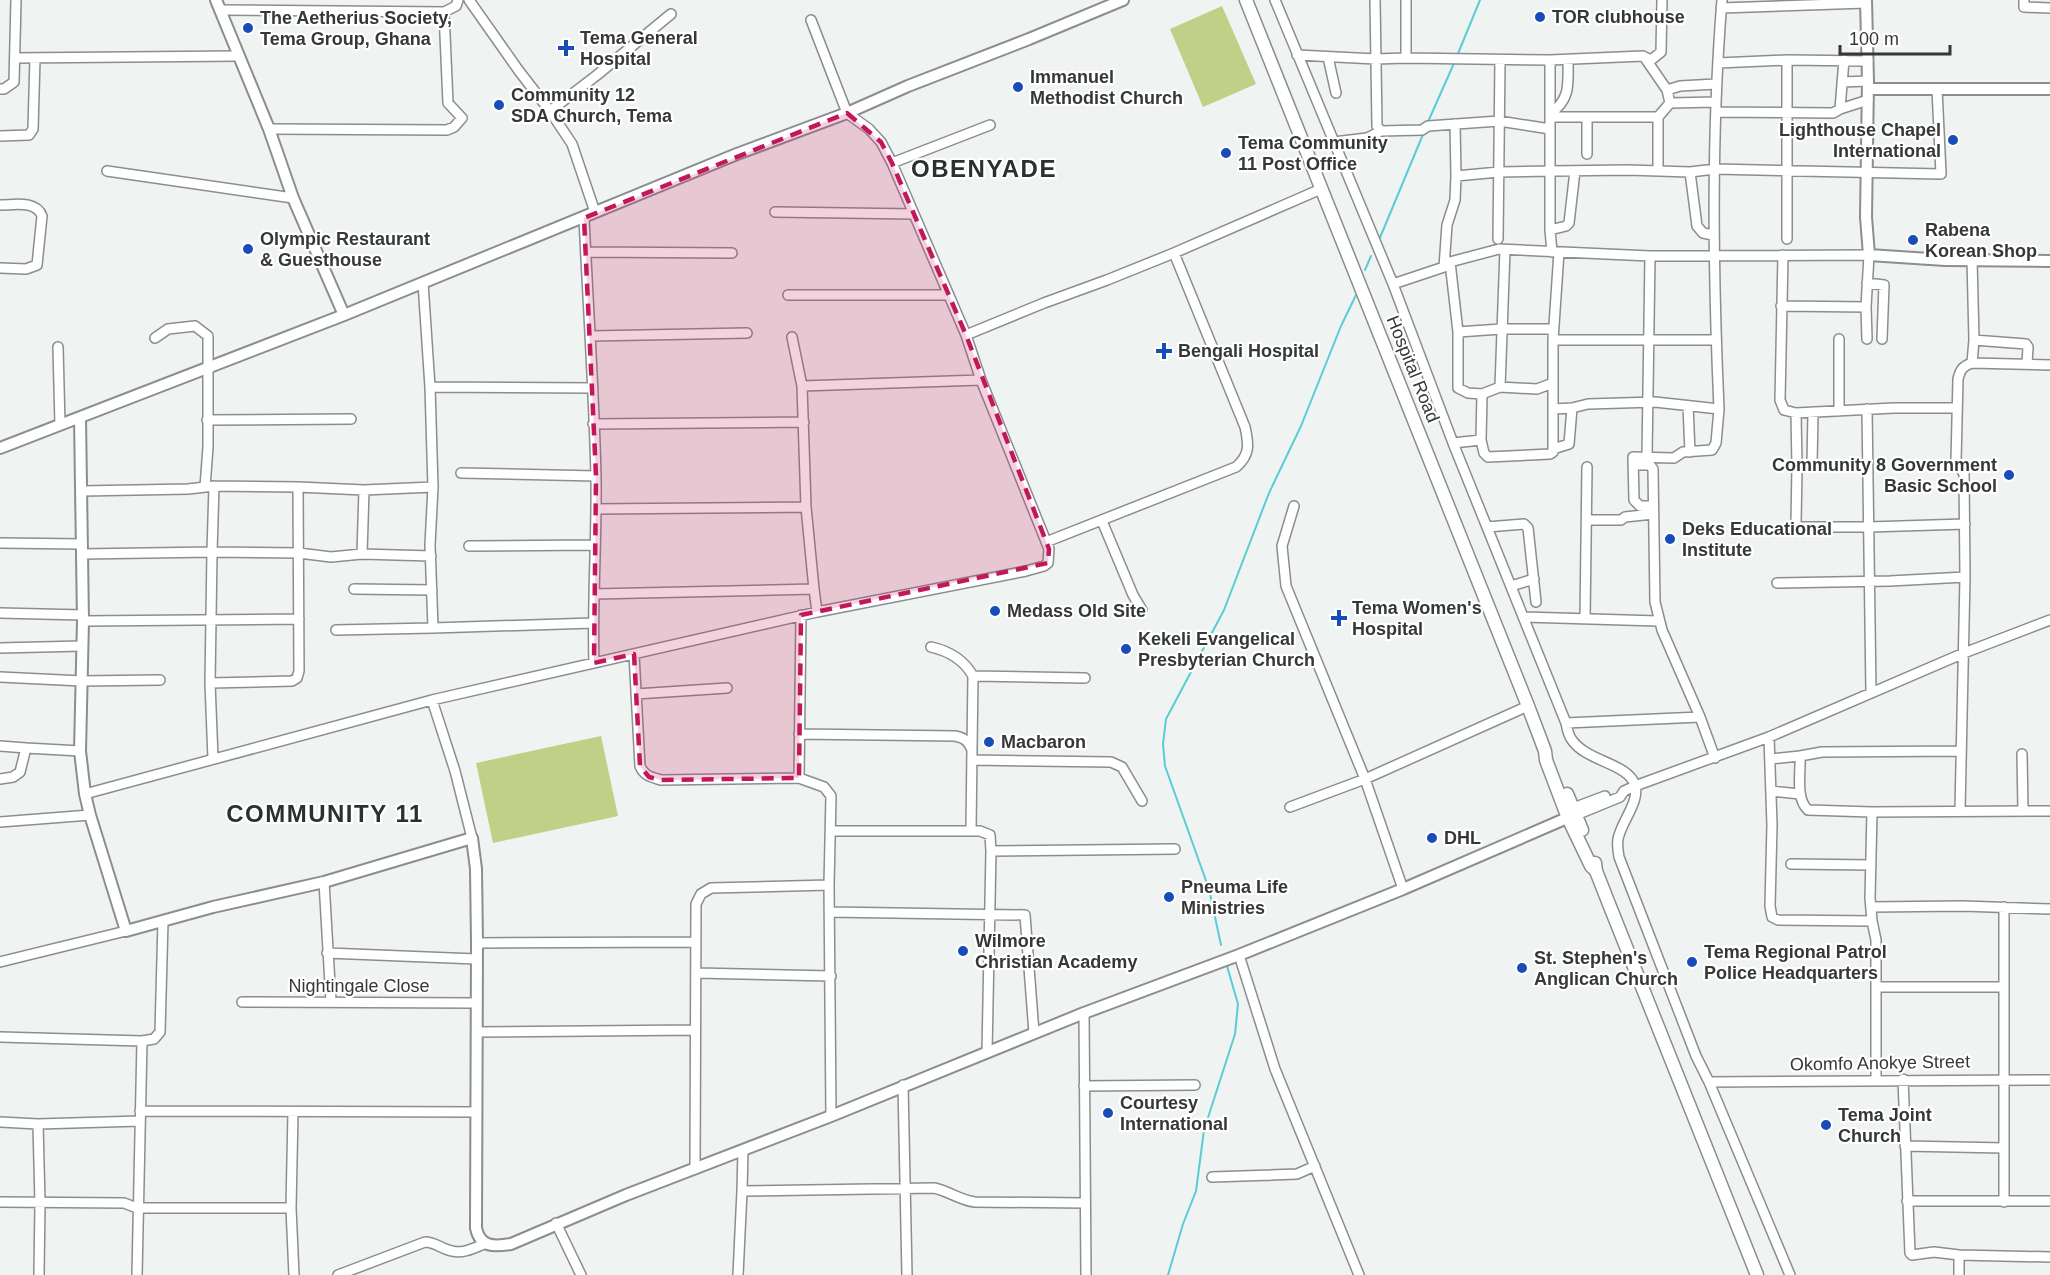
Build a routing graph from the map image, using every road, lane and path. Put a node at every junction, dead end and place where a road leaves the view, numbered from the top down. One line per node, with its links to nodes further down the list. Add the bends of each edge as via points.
1 (16, 0): 23 (street)
2 (458, 0): 16 (street, via 456,6)
3 (469, 0): 45 (street)
4 (1123, 0): 46 (street)
5 (1246, 0): 71 (main road, Hospital Road)
6 (1275, 0): 19 (street)
7 (1376, 0): 26 (street)
8 (1406, 0): 25 (street)
9 (1662, 0): 21 (street, via 1662,52 1651,60)
10 (2024, 0): 15 (street, via 2024,7)
11 (1866, 2): 12 (street); 32 (street)
12 (1805, 3): 13 (street)
13 (1722, 4): 33 (street)
14 (218, 5): 16 (street); 20 (street)
15 (2050, 8)
16 (444, 12): 54 (street, via 448,103 462,118 454,127)
17 (671, 14): 45 (street)
18 (811, 20): 46 (street)
19 (1297, 55): 22 (street); 58 (street)
20 (238, 56): 24 (street); 54 (street)
21 (1643, 56): 29 (street); 39 (street)
22 (1328, 57): 26 (street); 41 (street)
23 (15, 58): 24 (street); 36 (street, via 14,82)
24 (35, 58): 57 (street, via 33,129 30,135)
25 (1406, 58): 26 (street); 27 (street)
26 (1376, 60): 56 (street, via 1377,126)
27 (1500, 60): 28 (street); 51 (street)
28 (1550, 60): 29 (street); 48 (street)
29 (1568, 60): 48 (street, via 1566,97)
30 (1787, 60): 31 (street); 33 (street); 47 (street)
31 (1844, 60): 32 (street); 34 (street)
32 (1868, 61): 40 (street)
33 (1718, 63): 35 (street)
34 (1842, 82): 40 (street); 44 (street)
35 (1716, 84): 39 (street); 43 (street)
36 (0, 89)
37 (1937, 89): 38 (street); 40 (street); 69 (street, via 1941,174)
38 (2050, 89)
39 (1667, 90): 42 (street)
40 (1868, 90): 44 (street); 69 (street)
41 (1336, 93)
42 (1670, 103): 43 (street); 50 (street)
43 (1716, 107): 47 (street); 61 (street)
44 (1840, 109): 47 (street, via 1833,113)
45 (550, 111): 74 (street, via 572,144)
46 (847, 113): 60 (street, via 881,142); 74 (street)
47 (1788, 113): 66 (street)
48 (1550, 116): 49 (street); 55 (street)
49 (1587, 117): 50 (street); 59 (street)
50 (1658, 117): 65 (street)
51 (1499, 121): 52 (street); 55 (street); 67 (street)
52 (1455, 124): 56 (street); 70 (street)
53 (990, 125): 60 (street)
54 (269, 129): 72 (street)
55 (1550, 129): 63 (street)
56 (1381, 131): 58 (street, via 1367,138)
57 (0, 136)
58 (1334, 142): 97 (street)
59 (1587, 154)
60 (892, 163): 76 (street)
61 (1715, 169): 66 (street); 68 (street); 79 (street)
62 (107, 171): 72 (street)
63 (1551, 171): 64 (street); 67 (street); 78 (street)
64 (1575, 171): 65 (street); 78 (street, via 1569,223)
65 (1658, 171): 68 (street)
66 (1788, 171): 69 (street); 81 (street)
67 (1499, 172): 70 (street); 80 (street)
68 (1690, 172): 79 (street, via 1697,226 1703,233)
69 (1866, 172): 89 (street)
70 (1456, 176): 93 (street, via 1455,200 1447,225)
71 (1321, 189): 86 (street); 219 (main road, Hospital Road)
72 (293, 198): 102 (street)
73 (0, 205): 94 (street, via 33,206 42,216 37,266)
74 (595, 212): 77 (street)
75 (775, 212): 76 (street)
76 (914, 214): 99 (street)
77 (584, 218): 83 (street); 95 (street)
78 (1550, 230): 85 (street)
79 (1713, 235): 87 (street)
80 (1498, 239)
81 (1788, 239)
82 (1505, 250): 85 (street); 93 (street); 103 (street)
83 (586, 252): 84 (street); 107 (street)
84 (732, 252)
85 (1555, 252): 90 (street); 109 (street)
86 (1173, 253): 106 (street); 166 (street, via 1245,427 1247,450 1236,467)
87 (1715, 255): 88 (street); 90 (street); 114 (street)
88 (1782, 255): 89 (street); 100 (street)
89 (1869, 255): 91 (street); 96 (street)
90 (1650, 256): 116 (street)
91 (1972, 259): 92 (street); 115 (street)
92 (2050, 261)
93 (1447, 265): 97 (street); 105 (street)
94 (0, 268)
95 (423, 283): 102 (street); 125 (street)
96 (1867, 283): 101 (street); 113 (street, via 1884,285)
97 (1394, 284): 146 (street)
98 (788, 295): 99 (street)
99 (949, 295): 106 (street)
100 (1781, 306): 101 (street); 138 (street, via 1780,400 1784,410)
101 (1866, 307): 112 (street)
102 (344, 315): 121 (street)
103 (1501, 329): 105 (street); 109 (street, via 1553,329); 126 (street)
104 (747, 333): 107 (street)
105 (1458, 333): 128 (street, via 1458,388)
106 (966, 335): 122 (street)
107 (591, 336): 127 (street)
108 (792, 337): 124 (street)
109 (1553, 337): 116 (street); 123 (street)
110 (155, 338): 121 (street, via 168,329 195,326 208,336)
111 (1839, 339): 136 (street)
112 (1868, 339)
113 (1882, 339)
114 (1716, 340): 116 (street); 134 (street)
115 (1974, 340): 118 (street); 119 (street, via 2026,344)
116 (1649, 341): 129 (street)
117 (58, 346): 144 (street)
118 (1972, 363): 119 (street); 132 (street, via 1960,370)
119 (2027, 364): 120 (street)
120 (2050, 365)
121 (207, 367): 139 (street); 141 (street)
122 (981, 380): 124 (street); 170 (street)
123 (1553, 383): 126 (street, via 1537,389); 133 (street)
124 (802, 386): 142 (street)
125 (430, 387): 127 (street); 158 (street)
126 (1500, 387): 128 (street)
127 (593, 388): 143 (street)
128 (1482, 394): 145 (street)
129 (1647, 402): 130 (street); 131 (street); 150 (street)
130 (1688, 406): 134 (street); 149 (street)
131 (1572, 408): 133 (street); 148 (street, via 1569,444)
132 (1956, 408): 135 (street); 167 (street, via 1956,460 1964,474)
133 (1553, 409): 148 (street)
134 (1719, 409): 149 (street, via 1715,447)
135 (1867, 409): 136 (street); 169 (street)
136 (1839, 411): 137 (street)
137 (1813, 412): 138 (street); 153 (street, via 1812,465)
138 (1796, 413): 153 (street)
139 (80, 418): 144 (street); 160 (street)
140 (351, 419): 141 (street)
141 (207, 420): 156 (street)
142 (804, 422): 143 (street); 161 (street)
143 (593, 424): 155 (street)
144 (60, 425): 147 (street)
145 (1481, 440): 146 (street); 148 (street, via 1488,457 1550,454)
146 (1453, 444): 168 (street)
147 (0, 448)
148 (1553, 448)
149 (1690, 452): 150 (street, via 1674,458)
150 (1647, 457): 151 (street, via 1633,457)
151 (1633, 465): 164 (street, via 1636,504); 164 (street, via 1652,466)
152 (1587, 467): 165 (street)
153 (1797, 467): 169 (street, via 1796,526)
154 (461, 473): 155 (street)
155 (596, 476): 163 (street)
156 (209, 487): 157 (street); 160 (street); 175 (street)
157 (298, 487): 159 (street); 176 (street)
158 (433, 487): 159 (street); 178 (street)
159 (364, 490): 177 (street)
160 (82, 491): 174 (street)
161 (806, 507): 163 (street); 185 (street)
162 (1294, 507): 236 (street, via 1282,546 1286,586)
163 (596, 509): 172 (street)
164 (1653, 510): 165 (street, via 1621,520); 199 (street)
165 (1587, 520): 197 (street)
166 (1102, 521): 170 (street); 189 (street)
167 (1965, 524): 169 (street); 179 (street)
168 (1487, 527): 180 (street, via 1524,524 1528,528); 183 (street)
169 (1869, 527): 181 (street)
170 (1046, 542): 190 (street, via 1049,560 1038,568)
171 (0, 543): 174 (street)
172 (594, 545): 173 (street); 187 (street)
173 (469, 546)
174 (82, 549): 175 (street); 193 (street)
175 (212, 552): 176 (street); 195 (street)
176 (299, 553): 177 (street, via 330,557); 196 (street)
177 (362, 554): 178 (street)
178 (431, 556): 186 (street)
179 (1965, 578): 181 (street); 206 (street)
180 (1534, 579): 183 (street); 188 (street)
181 (1870, 582): 182 (street); 216 (street)
182 (1777, 583)
183 (1511, 586): 194 (street)
184 (354, 589): 186 (street)
185 (814, 589): 187 (street); 190 (street)
186 (432, 590): 201 (street)
187 (594, 594): 200 (street)
188 (1536, 602)
189 (1142, 610)
190 (817, 612): 192 (street)
191 (0, 613): 193 (street)
192 (801, 615): 207 (street); 222 (street)
193 (82, 618): 195 (street); 203 (street)
194 (1524, 618): 197 (street); 221 (street)
195 (211, 619): 196 (street); 214 (street)
196 (299, 619): 214 (street, via 297,678)
197 (1585, 619): 199 (street)
198 (2050, 620): 206 (street)
199 (1658, 621): 220 (street)
200 (593, 623): 201 (street); 208 (street)
201 (433, 628): 202 (street)
202 (336, 630)
203 (82, 646): 205 (street); 212 (street)
204 (931, 647): 209 (street, via 966,663)
205 (0, 648)
206 (1964, 653): 216 (street); 227 (street)
207 (634, 654): 208 (street); 217 (street)
208 (594, 663): 218 (street)
209 (974, 676): 211 (street); 229 (street)
210 (0, 677): 212 (street)
211 (1085, 678)
212 (82, 681): 213 (street); 226 (street)
213 (160, 681)
214 (210, 683): 232 (street)
215 (727, 688): 217 (street)
216 (1871, 693): 223 (street)
217 (636, 694): 235 (street, via 640,766 649,777)
218 (432, 700): 232 (street); 252 (street)
219 (1528, 706): 236 (street); 247 (main road, Hospital Road, via 1546,760)
220 (1700, 717): 221 (street); 231 (street)
221 (1566, 723): 237 (street, via 1570,739 1580,749 1620,768)
222 (799, 734): 229 (street, via 955,736 969,742); 235 (street)
223 (1769, 737): 231 (street); 233 (street)
224 (0, 746): 225 (street)
225 (26, 748): 226 (street); 234 (street, via 20,772)
226 (80, 751): 239 (street)
227 (1961, 751): 230 (street, via 1822,752); 243 (street)
228 (2022, 754): 244 (street)
229 (972, 755): 241 (street, via 1111,762 1122,767); 250 (street)
230 (1800, 756): 233 (street); 240 (street)
231 (1715, 758): 237 (street)
232 (213, 759): 239 (street)
233 (1771, 759): 238 (street)
234 (0, 778)
235 (799, 778): 251 (street, via 824,787 831,796)
236 (1365, 779): 242 (street); 259 (street)
237 (1635, 786): 247 (street); 292 (street, via 1618,838 1620,857)
238 (1772, 791): 240 (street); 266 (street, via 1772,916 1778,920)
239 (85, 794): 248 (street)
240 (1800, 794): 246 (street, via 1808,810)
241 (1142, 801)
242 (1290, 807)
243 (1960, 810): 244 (street); 246 (street)
244 (2023, 811): 245 (street)
245 (2050, 811)
246 (1872, 812): 256 (street)
247 (1571, 813): 259 (street, via 1538,823 1514,840); 331 (main road, Hospital Road)
248 (90, 815): 249 (street); 267 (street)
249 (0, 822)
250 (971, 830): 251 (street); 254 (street, via 990,835)
251 (832, 831): 258 (street)
252 (472, 838): 257 (street); 269 (street)
253 (1175, 849): 254 (street)
254 (992, 851): 264 (street)
255 (1791, 864): 256 (street)
256 (1870, 865): 260 (street)
257 (324, 882): 265 (street); 270 (street)
258 (829, 885): 263 (street); 268 (street, via 711,888 701,894 696,904)
259 (1403, 889): 271 (street)
260 (1870, 907): 261 (street); 266 (street)
261 (2004, 907): 262 (street); 277 (street)
262 (2050, 909)
263 (831, 912): 264 (street); 275 (street)
264 (990, 914): 284 (street, via 1025,915); 287 (street)
265 (163, 921): 267 (street); 286 (street, via 160,1032 154,1039)
266 (1872, 921): 276 (street)
267 (126, 931): 273 (street)
268 (696, 942): 269 (street); 274 (street)
269 (477, 943): 272 (street)
270 (327, 953): 272 (street); 278 (street)
271 (1239, 955): 281 (street); 305 (street, via 1275,1069)
272 (476, 959): 280 (street)
273 (0, 962)
274 (697, 973): 275 (street); 282 (street)
275 (831, 976): 299 (street)
276 (1876, 987): 277 (street); 290 (street)
277 (2004, 987): 289 (street)
278 (331, 1001): 279 (street, Nightingale Close); 280 (street, Nightingale Close)
279 (242, 1002)
280 (476, 1003): 283 (street)
281 (1084, 1013): 284 (street); 295 (street)
282 (694, 1030): 283 (street); 306 (street)
283 (477, 1032): 297 (street)
284 (1034, 1033): 287 (street)
285 (0, 1037): 286 (street)
286 (142, 1041): 298 (street)
287 (987, 1052): 293 (street)
288 (1903, 1079): 289 (street, Okomfo Anokye Street); 290 (street, Okomfo Anokye Street); 302 (street)
289 (2004, 1079): 291 (street, Okomfo Anokye Street); 303 (street)
290 (1876, 1080): 292 (street, Okomfo Anokye Street)
291 (2050, 1080)
292 (1709, 1082): 332 (street)
293 (903, 1085): 299 (street); 308 (street)
294 (1195, 1085): 295 (street)
295 (1084, 1086): 315 (street)
296 (294, 1112): 297 (street); 298 (street); 317 (street)
297 (475, 1112): 319 (street, via 476,1228)
298 (140, 1116): 301 (street); 316 (street)
299 (831, 1116): 304 (street)
300 (0, 1122): 301 (street)
301 (38, 1124): 314 (street)
302 (1905, 1146): 303 (street); 310 (street)
303 (2004, 1148): 313 (street)
304 (743, 1150): 306 (street); 309 (street)
305 (1315, 1166): 307 (street, via 1297,1174); 330 (street)
306 (695, 1168): 318 (street)
307 (1212, 1177)
308 (905, 1189): 309 (street); 315 (street, via 934,1188 975,1203); 328 (street)
309 (742, 1191): 327 (street)
310 (1907, 1201): 313 (street); 320 (street, via 1910,1254)
311 (2050, 1201): 313 (street)
312 (0, 1202): 314 (street)
313 (2004, 1202)
314 (40, 1203): 316 (street, via 124,1203); 322 (street)
315 (1085, 1203): 329 (street)
316 (137, 1208): 317 (street); 323 (street)
317 (291, 1208): 324 (street)
318 (556, 1223): 319 (street, via 510,1244); 326 (street)
319 (484, 1244): 325 (street, via 463,1252 425,1242)
320 (1959, 1255): 321 (street); 333 (street)
321 (2050, 1257)
322 (39, 1275)
323 (137, 1275)
324 (294, 1275)
325 (338, 1275)
326 (581, 1275)
327 (738, 1275)
328 (907, 1275)
329 (1086, 1275)
330 (1359, 1275)
331 (1757, 1275)
332 (1790, 1275)
333 (1959, 1275)

